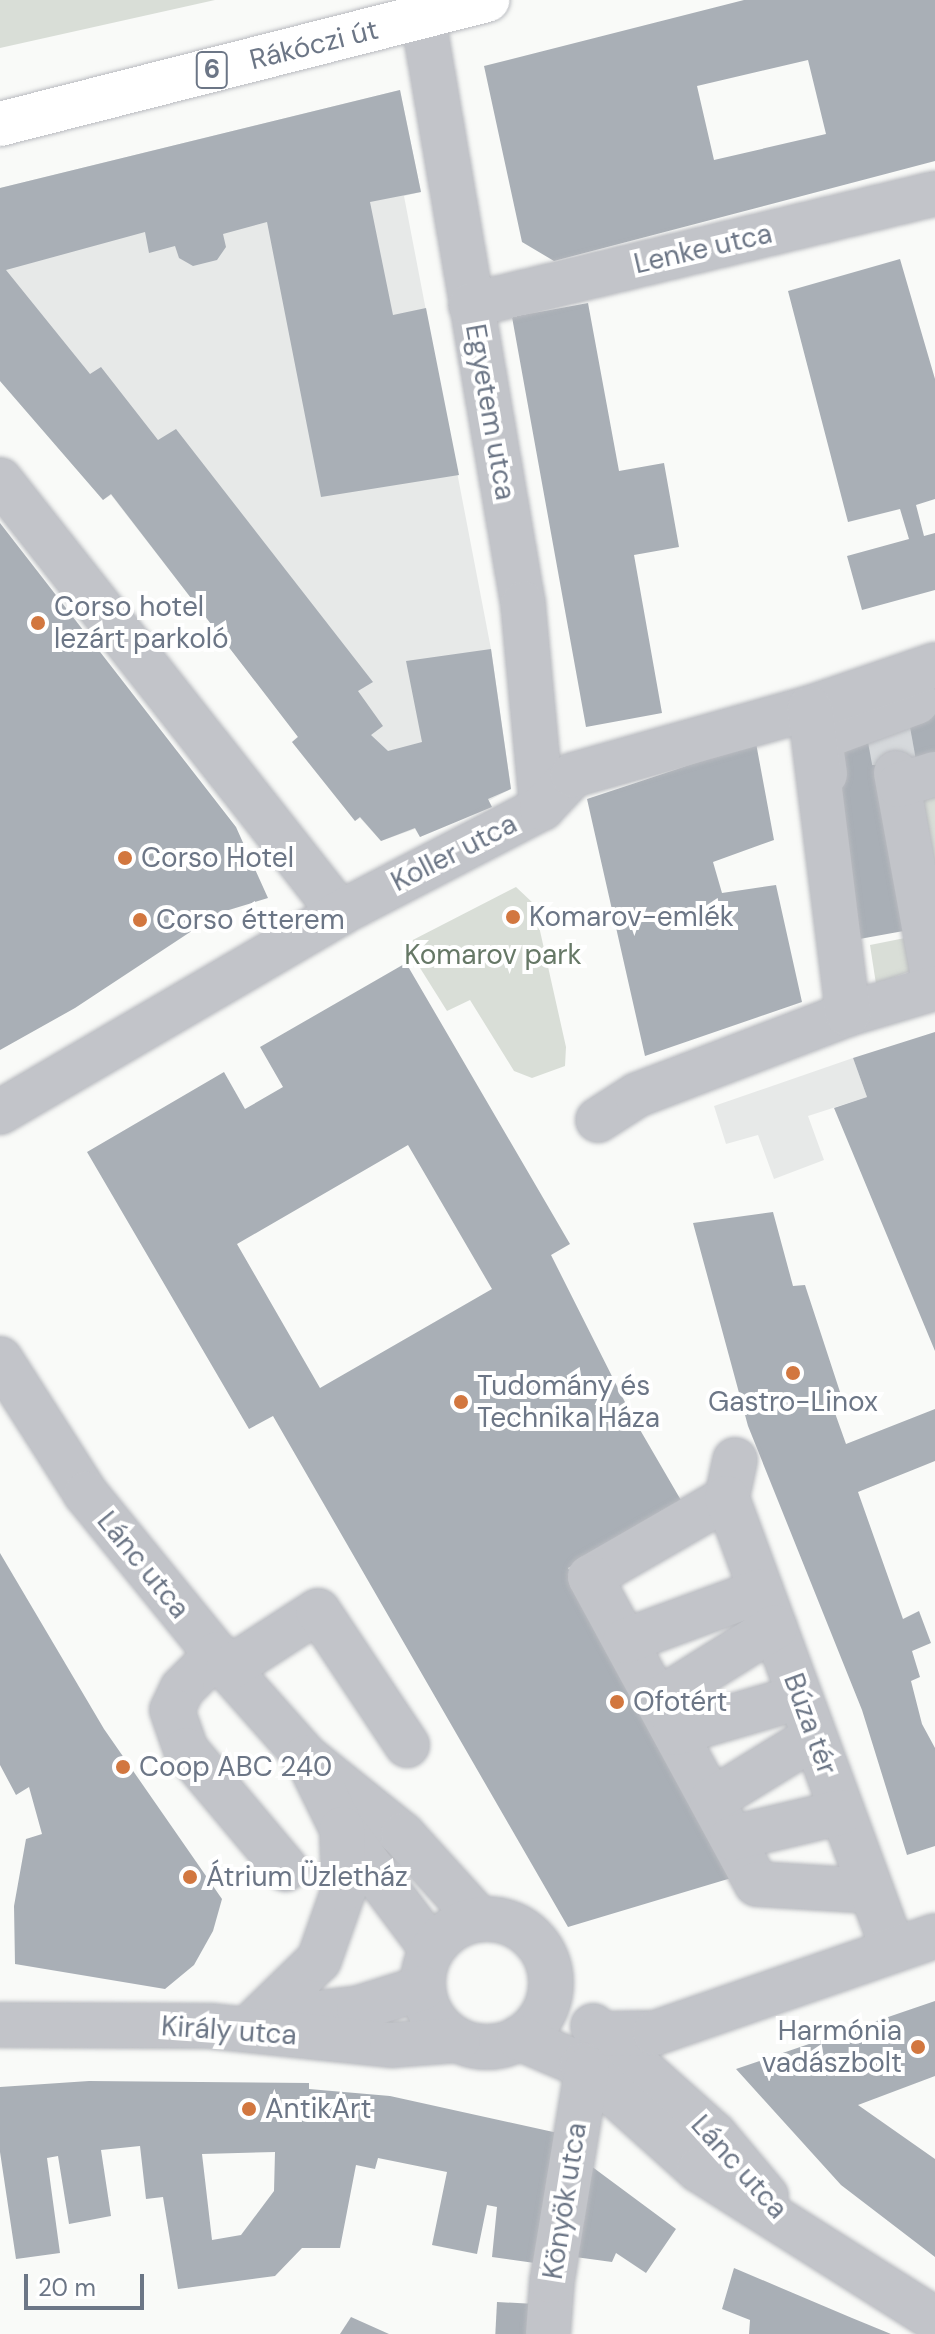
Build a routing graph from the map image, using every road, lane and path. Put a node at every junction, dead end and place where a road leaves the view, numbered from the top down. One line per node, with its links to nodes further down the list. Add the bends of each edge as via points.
1 (487, 0): 2 (main road, Rákóczi út / 6)
2 (422, 8): 3 (main road, Rákóczi út / 6); 5 (street, Egyetem utca)
3 (0, 124)
4 (935, 194): 5 (street, Lenke utca)
5 (471, 305): 11 (street, Egyetem utca, via 523,604)
6 (0, 480): 12 (street)
7 (935, 665): 9 (street, Koller utca)
8 (935, 695): 14 (street, via 820,738)
9 (810, 708): 11 (street, Koller utca, via 573,775); 14 (street)
10 (910, 777): 13 (street)
11 (542, 808): 12 (street, Koller utca)
12 (340, 913): 15 (street, Koller utca)
13 (935, 980): 14 (street)
14 (853, 1012): 16 (street, via 637,1095)
15 (0, 1112)
16 (598, 1120)
17 (0, 1359): 20 (street, Lánc utca, via 86,1494)
18 (768, 1609): 19 (street); 19 (street, Búza tér, via 731,1479 590,1577); 21 (street); 22 (street, Búza tér)
19 (625, 1641): 21 (street)
20 (222, 1661): 23 (street, via 318,1611); 24 (street, Lánc utca); 29 (street, via 182,1689 172,1710 186,1750)
21 (666, 1717): 22 (street); 25 (street)
22 (807, 1717): 25 (street); 26 (street, Búza tér)
23 (407, 1745)
24 (306, 1757): 27 (street, Lánc utca); 31 (street, Lánc utca, via 403,1835)
25 (712, 1800): 28 (street)
26 (842, 1812): 28 (street); 30 (street, Búza tér)
27 (342, 1829): 34 (street, Lánc utca); 36 (street, via 344,1889 319,1960)
28 (732, 1838): 30 (street, via 757,1884)
29 (286, 1869)
30 (871, 1891): 33 (street, Búza tér)
31 (479, 1919): 34 (street, via 445,1933); 35 (street, Lánc utca, via 505,1921 524,1931 548,1963)
32 (935, 1936): 33 (street)
33 (893, 1949): 41 (street)
34 (427, 1968): 36 (street, via 359,2008); 40 (street, Lánc utca, via 428,2011)
35 (551, 1985): 39 (street, via 541,2016); 41 (street, Lánc utca)
36 (257, 2020): 38 (street)
37 (0, 2025): 38 (street, Király utca)
38 (210, 2026): 40 (street, Király utca, via 392,2045)
39 (519, 2038): 40 (street, via 485,2048); 41 (street, Lánc utca)
40 (458, 2040)
41 (594, 2051): 42 (street, Lánc utca, via 714,2134 791,2225); 43 (street, Könyök utca, via 554,2265)
42 (935, 2319)
43 (548, 2334)

